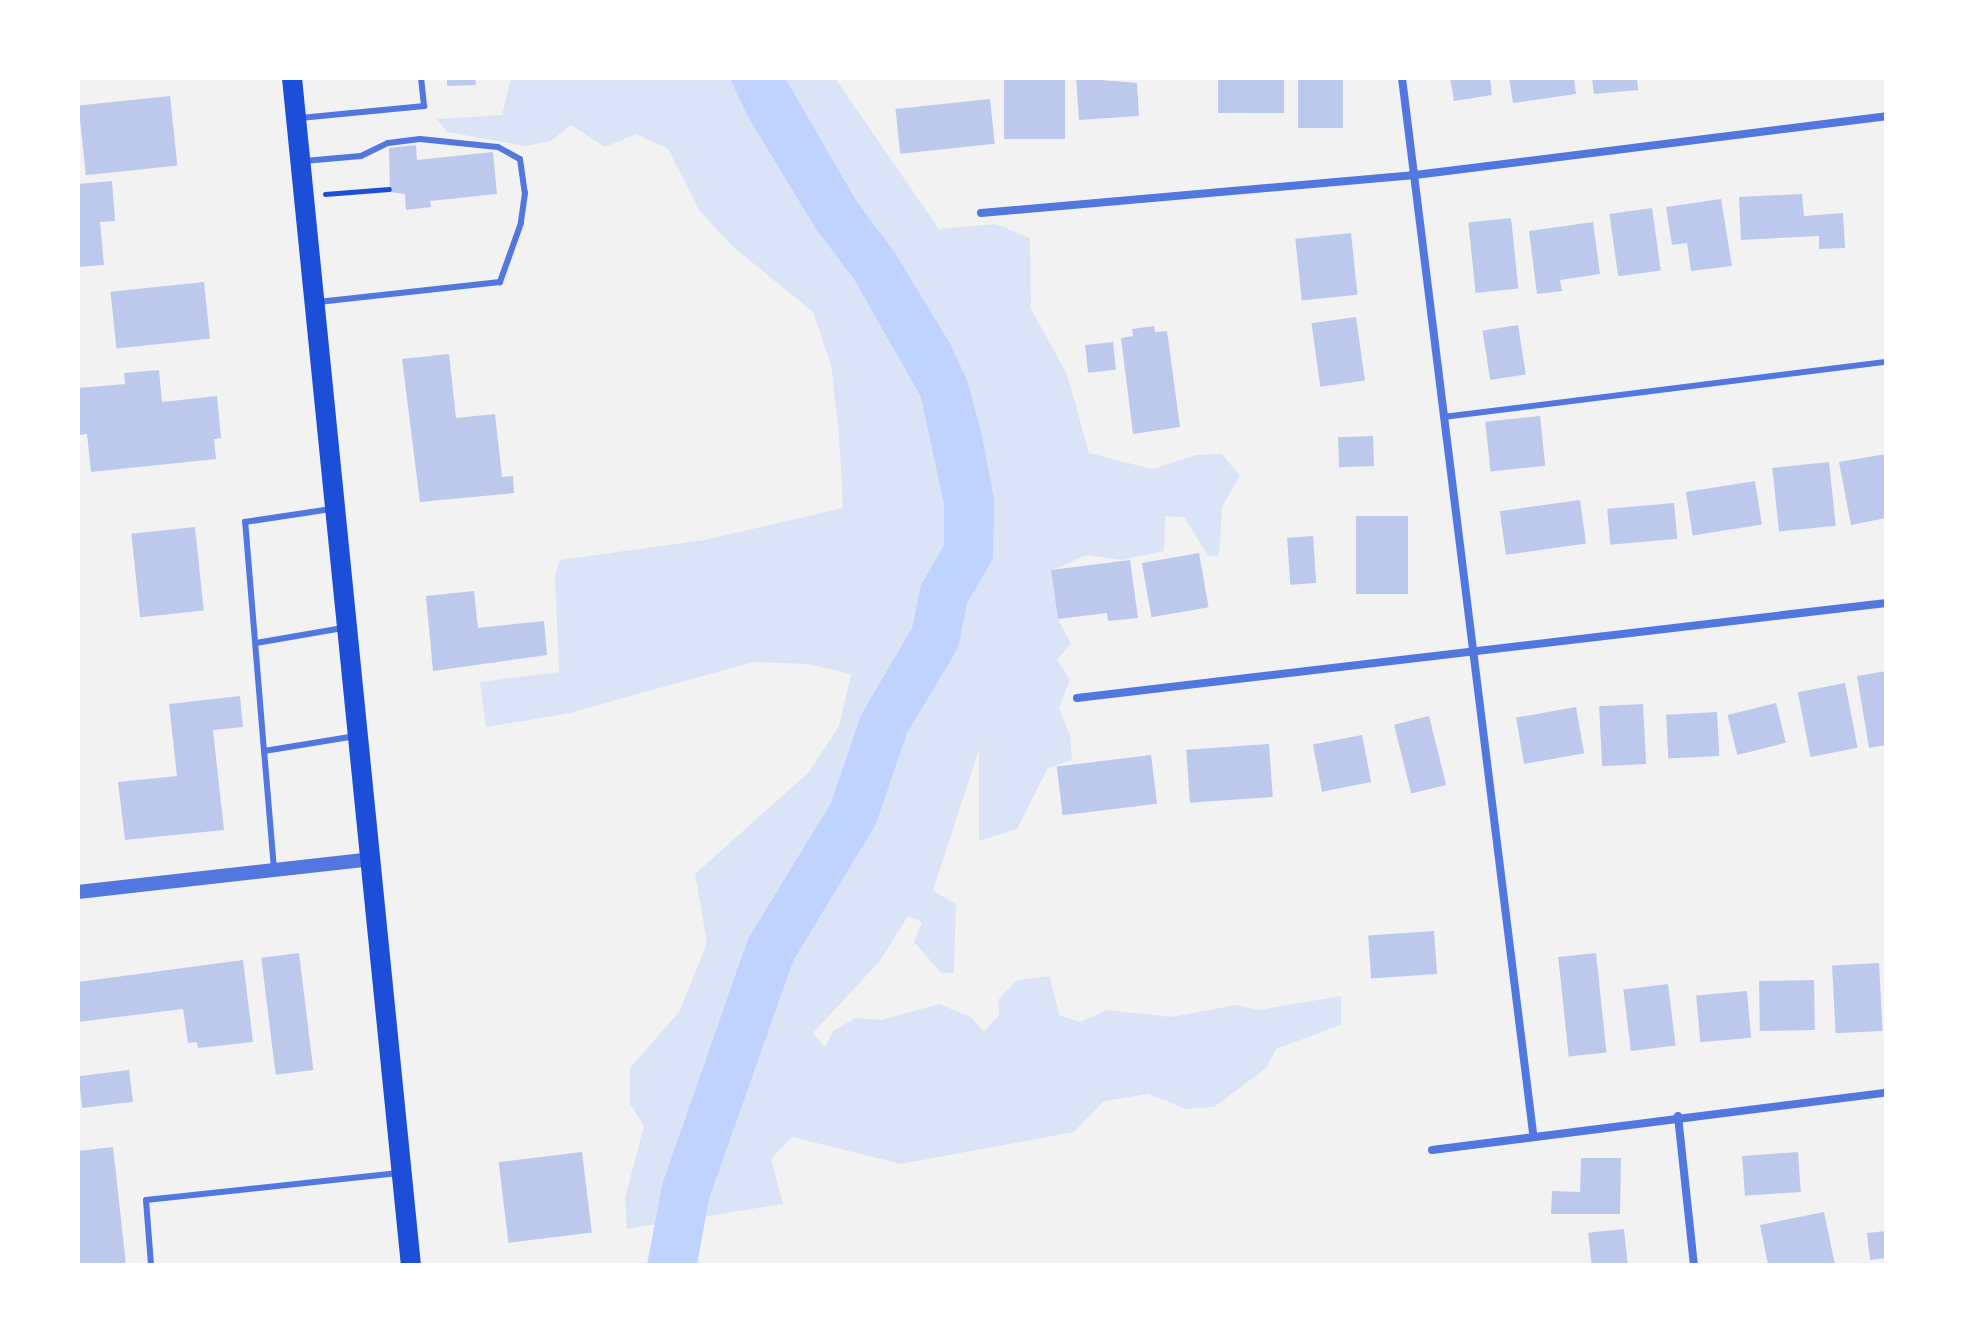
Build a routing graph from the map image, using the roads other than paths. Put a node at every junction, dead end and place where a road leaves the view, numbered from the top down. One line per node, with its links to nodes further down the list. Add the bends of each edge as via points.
1 (292, 78): 5 (main road)
2 (421, 78): 5 (lane, via 424,106)
3 (1402, 78): 7 (street)
4 (1886, 116): 7 (street)
5 (296, 119): 6 (main road)
6 (301, 161): 9 (main road); 9 (lane, via 361,156 388,143 420,139 498,147 520,159 525,193 521,223 500,282)
7 (1415, 175): 8 (street); 11 (street)
8 (981, 213)
9 (314, 302): 12 (main road)
10 (1886, 362): 11 (lane)
11 (1443, 417): 16 (street)
12 (335, 508): 14 (main road); 15 (lane, via 245,522)
13 (1886, 603): 16 (street)
14 (346, 628): 15 (lane); 18 (main road)
15 (256, 643): 19 (lane)
16 (1471, 649): 17 (street); 25 (street)
17 (1077, 698)
18 (357, 735): 19 (lane); 20 (main road)
19 (264, 751): 21 (lane)
20 (370, 859): 21 (street); 27 (main road)
21 (274, 869): 22 (street)
22 (78, 892)
23 (1886, 1093): 24 (street)
24 (1678, 1116): 25 (street); 30 (street)
25 (1533, 1133): 26 (street)
26 (1432, 1150)
27 (401, 1173): 28 (lane, via 146,1200); 29 (main road)
28 (151, 1265)
29 (411, 1265)
30 (1694, 1265)

